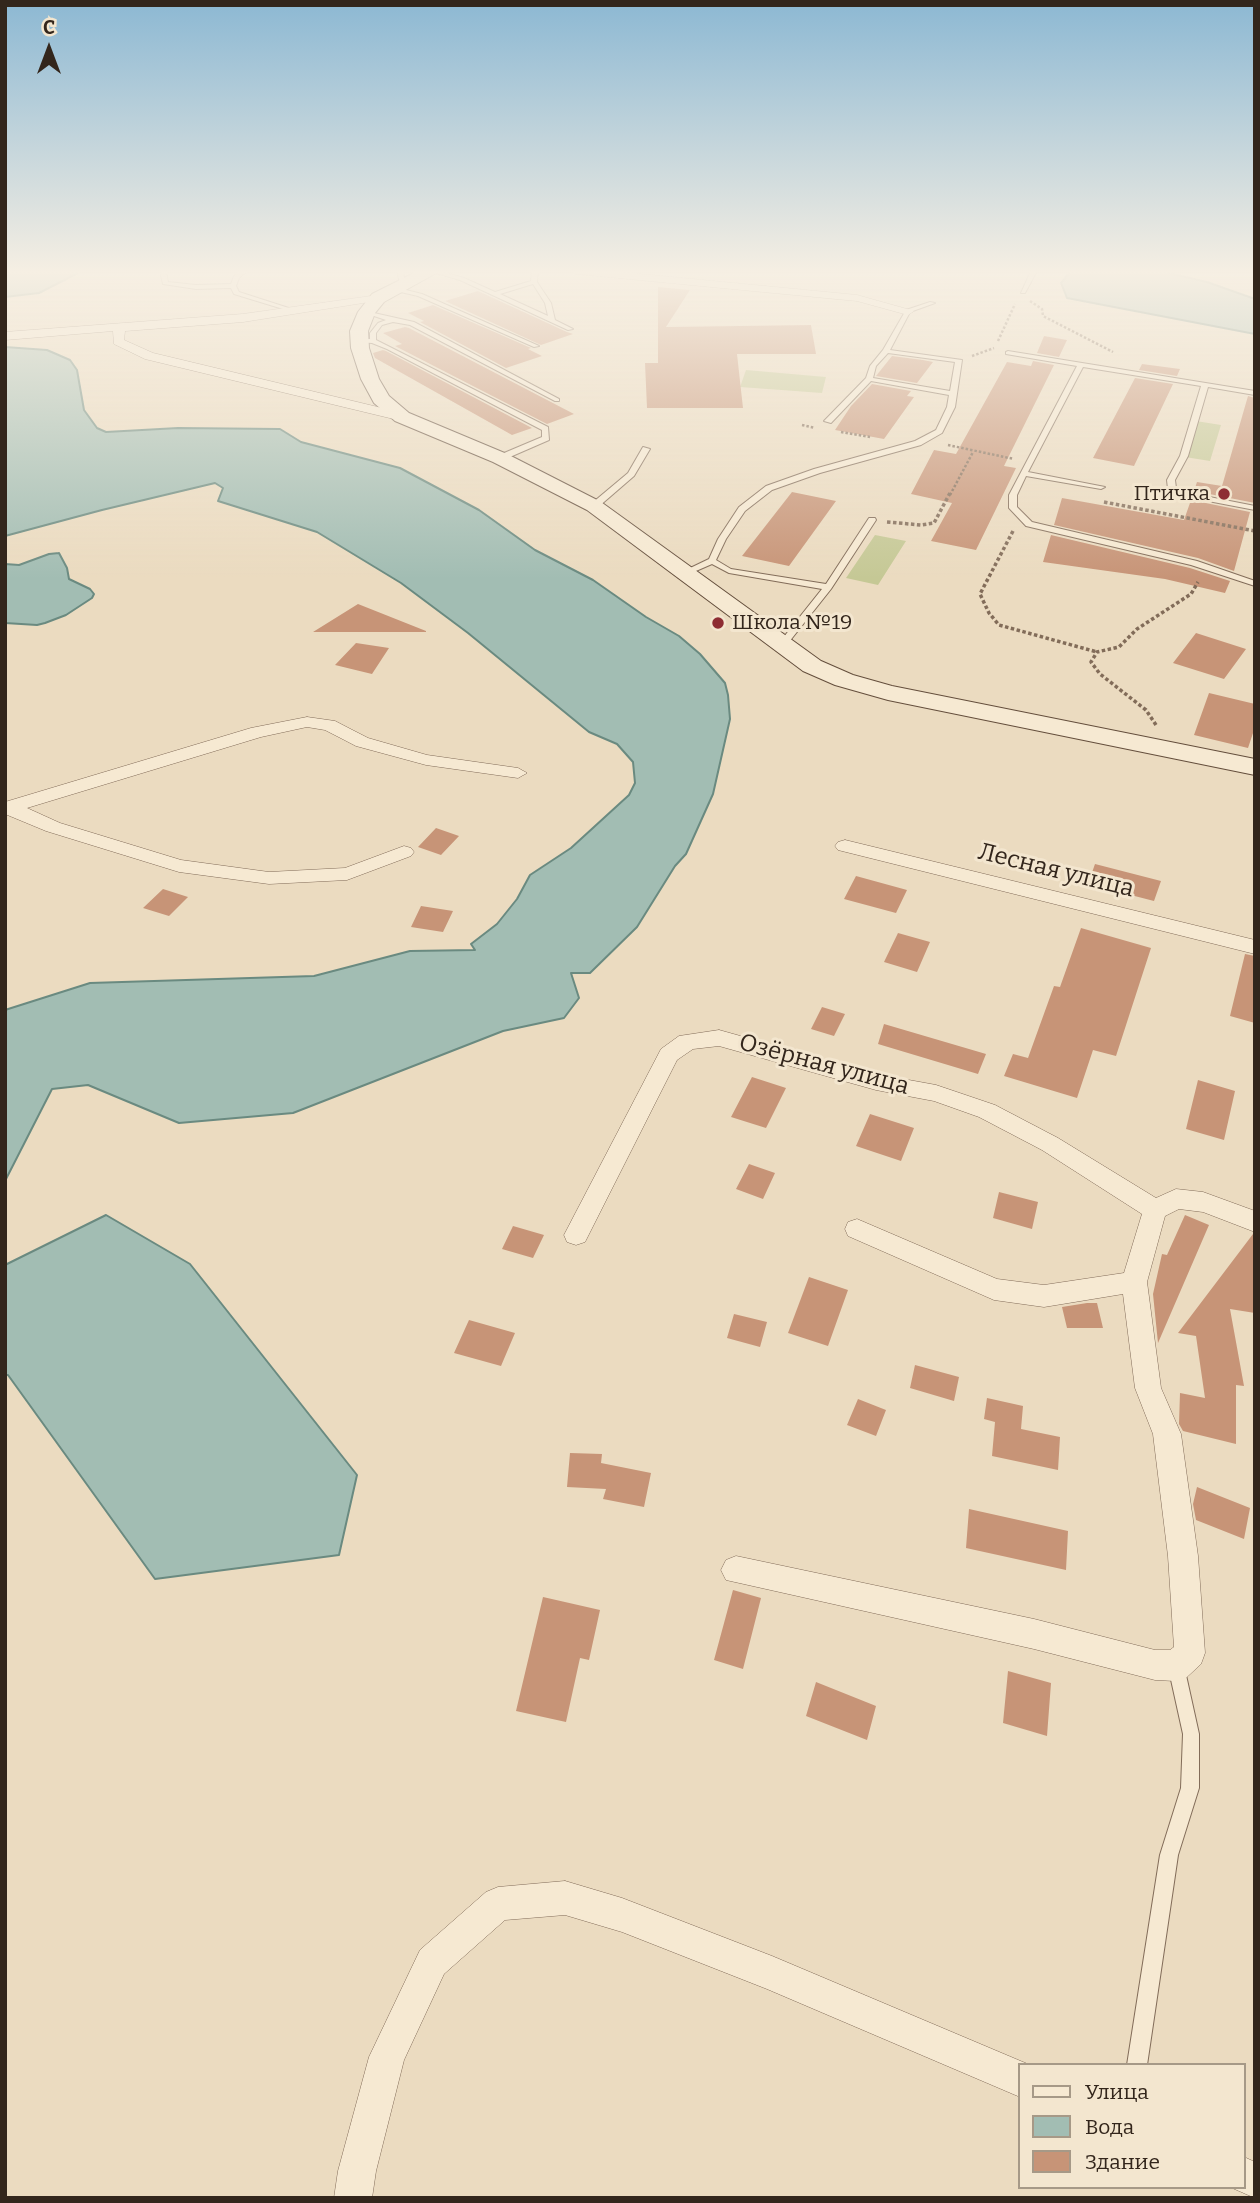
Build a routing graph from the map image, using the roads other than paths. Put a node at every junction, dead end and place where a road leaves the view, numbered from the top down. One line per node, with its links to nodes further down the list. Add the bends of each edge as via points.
1 (223, 374): 14 (street)
2 (369, 374): 14 (street, via 381,398)
3 (433, 374): 17 (lane, via 545,429 547,438)
4 (508, 374): 13 (lane)
5 (871, 374): 9 (lane)
6 (957, 374): 12 (lane)
7 (1076, 374): 18 (lane)
8 (1136, 374): 10 (lane)
9 (869, 379): 12 (lane); 15 (lane)
10 (1205, 385): 11 (lane); 21 (lane, via 1184,456 1171,480 1172,489)
11 (1255, 393)
12 (953, 394): 23 (lane, via 939,431 918,443 769,488 742,509)
13 (557, 400)
14 (402, 417): 17 (street)
15 (828, 421)
16 (646, 449): 20 (lane, via 631,474)
17 (500, 458): 20 (street)
18 (1023, 473): 19 (lane); 25 (lane, via 1013,495 1013,508 1029,524 1194,562)
19 (1101, 487)
20 (594, 506): 24 (street)
21 (1255, 508)
22 (872, 520): 26 (lane)
23 (712, 561): 24 (lane); 26 (lane, via 729,571)
24 (686, 572): 27 (street)
25 (1255, 584)
26 (828, 587): 27 (lane)
27 (782, 645): 28 (street, via 812,666 888,693)
28 (1255, 767)
29 (518, 773): 30 (street, via 426,760 362,742 329,725 307,722 257,732)
30 (7, 808): 32 (street, via 179,866 269,878 347,874)
31 (845, 846): 33 (street, Лесная улица)
32 (404, 852)
33 (1255, 947)
34 (1155, 1210): 35 (street, via 1176,1199 1203,1202); 37 (street, Озёрная улица, via 1050,1144 987,1111 936,1093 876,1082 719,1038 687,1042 669,1055); 38 (street)
35 (1255, 1222)
36 (857, 1229): 38 (street, via 994,1289 1044,1296)
37 (576, 1235)
38 (1134, 1282): 40 (street, via 1148,1388 1167,1434 1183,1556 1190,1653)
39 (736, 1570): 40 (street)
40 (1176, 1666): 41 (lane, via 1191,1734 1191,1788 1169,1856)
41 (1136, 2063)
42 (1018, 2078): 43 (street, via 772,1973 622,1915 565,1898 498,1904 432,1962 387,2057)
43 (353, 2198)

